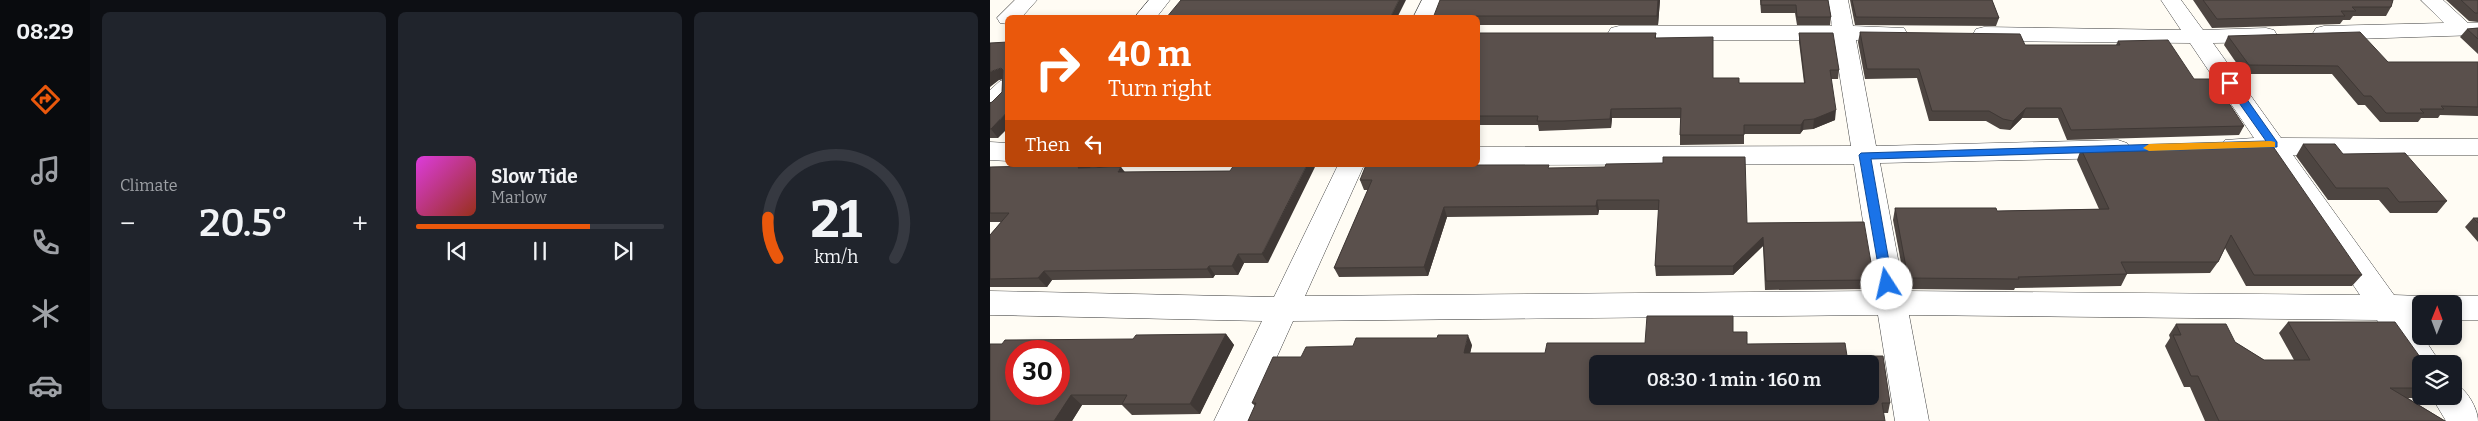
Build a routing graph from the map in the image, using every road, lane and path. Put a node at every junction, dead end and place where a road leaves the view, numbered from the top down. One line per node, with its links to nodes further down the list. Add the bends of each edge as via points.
1 (1027, 0): 7 (street)
2 (1160, 0): 8 (street)
3 (1432, 0): 9 (street)
4 (1838, 0): 14 (street)
5 (2171, 0): 17 (street)
6 (2431, 0): 11 (street)
7 (1011, 15)
8 (1147, 15)
9 (1424, 15)
10 (1005, 21): 12 (street, via 992,32)
11 (2470, 29): 17 (street)
12 (1005, 32)
13 (1596, 33): 14 (street)
14 (1844, 33): 15 (street); 26 (street)
15 (1913, 34)
16 (1962, 34): 17 (street)
17 (2198, 37): 20 (street)
18 (1005, 89): 19 (street)
19 (990, 104)
20 (2273, 145): 21 (street); 22 (street); 35 (street)
21 (2214, 146)
22 (2478, 147)
23 (2144, 148): 26 (street)
24 (990, 151): 25 (street)
25 (1005, 152)
26 (1865, 155): 27 (street); 30 (street)
27 (1480, 156)
28 (1350, 167): 34 (street)
29 (990, 303): 34 (street)
30 (1890, 303): 34 (street); 35 (street); 39 (street)
31 (2412, 308): 35 (street)
32 (2462, 308): 33 (street)
33 (2478, 308)
34 (1282, 309): 38 (street)
35 (2387, 309): 36 (street)
36 (2419, 355)
37 (2454, 405): 40 (street)
38 (1231, 421)
39 (1912, 421)
40 (2465, 421)

